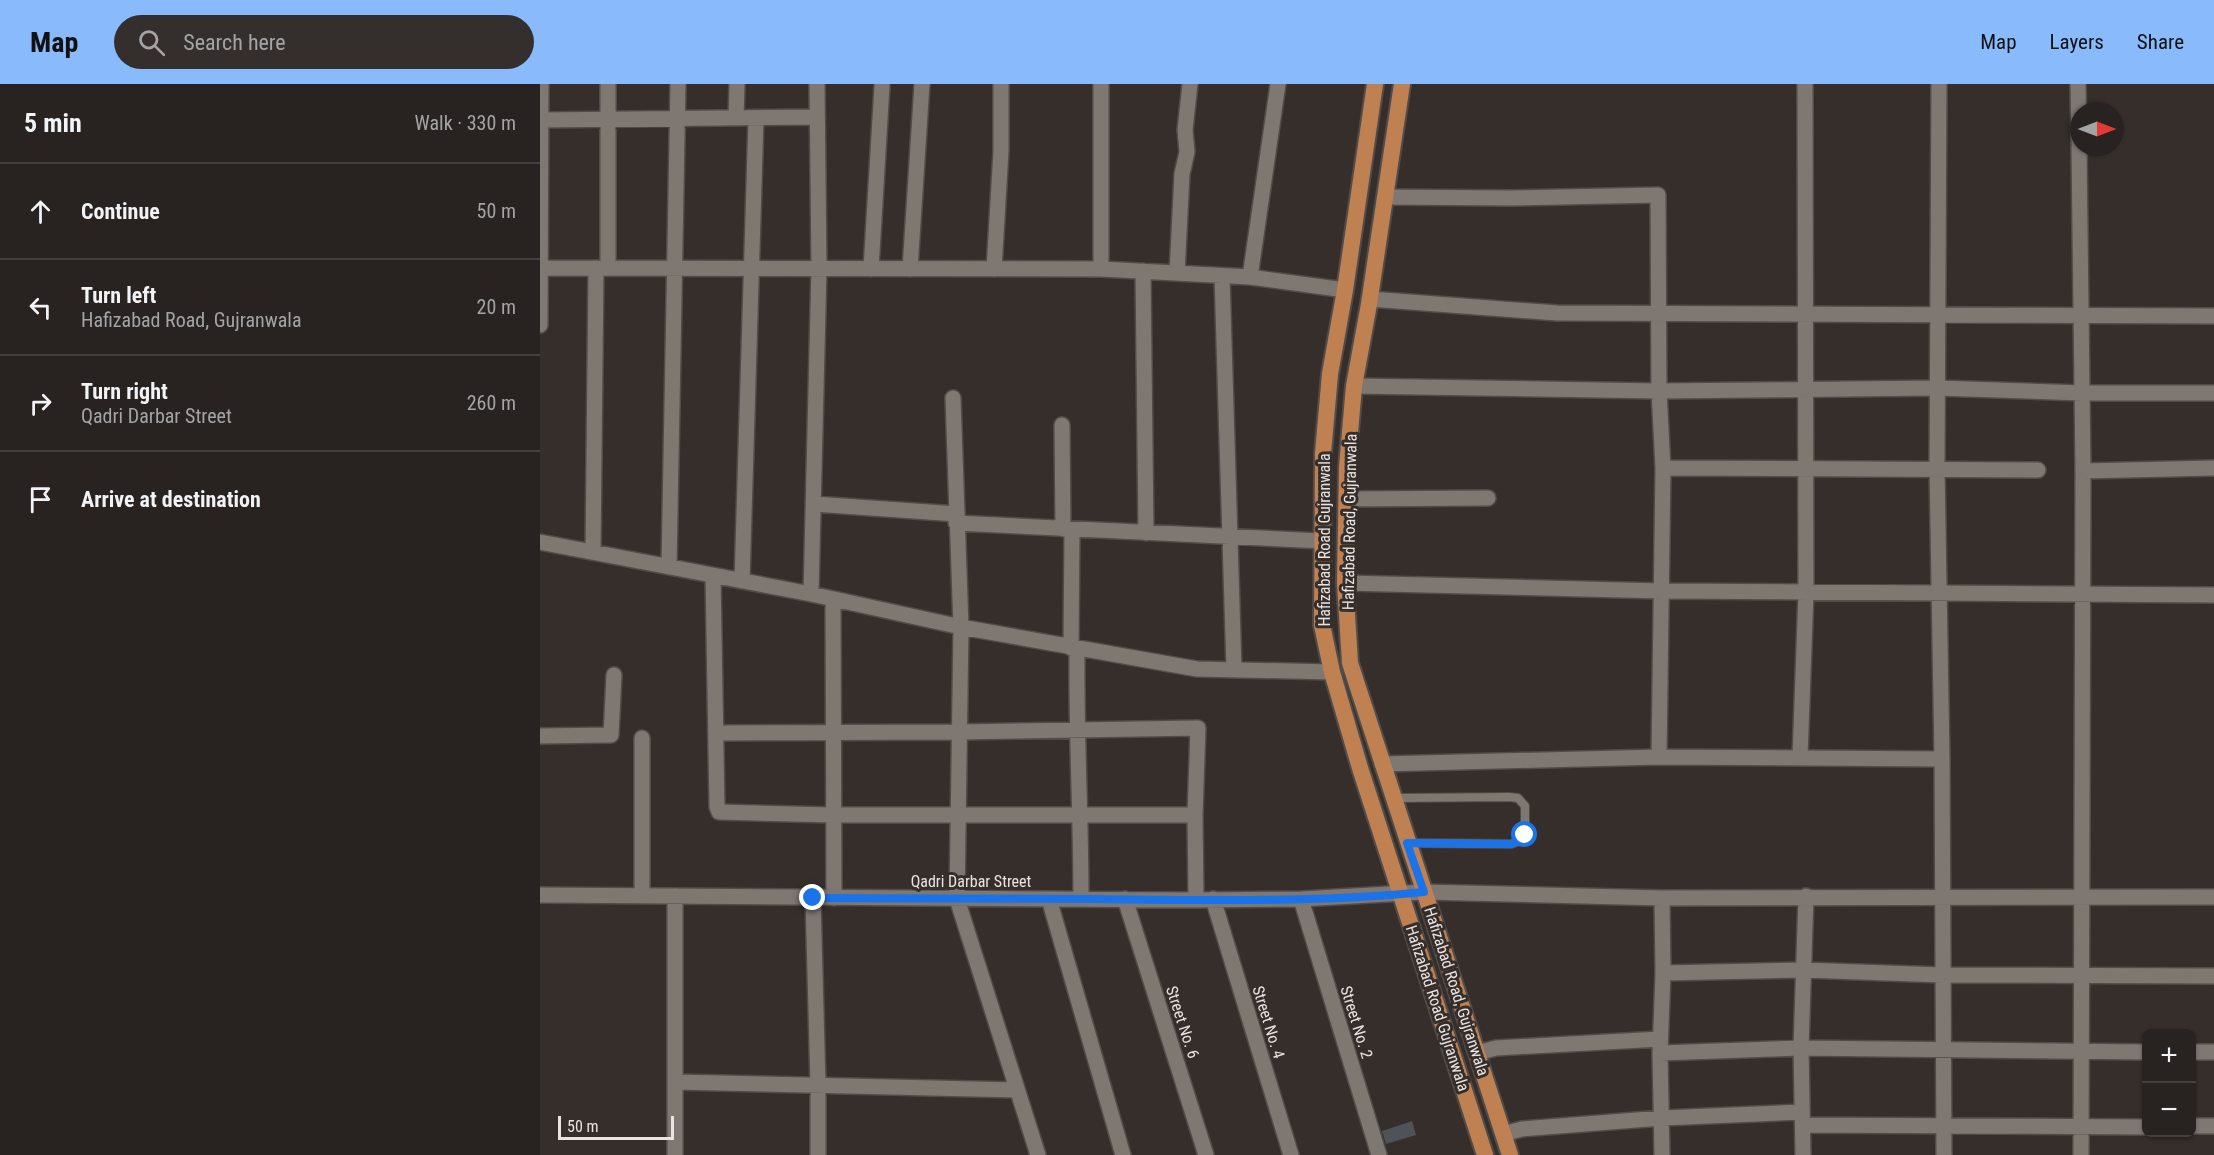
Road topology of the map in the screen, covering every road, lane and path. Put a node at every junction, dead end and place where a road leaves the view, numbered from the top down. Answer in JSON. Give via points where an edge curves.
{"nodes":[{"id":1,"x":541,"y":84,"type":"edge"},
{"id":2,"x":609,"y":84,"type":"edge"},
{"id":3,"x":678,"y":84,"type":"edge"},
{"id":4,"x":737,"y":84,"type":"edge"},
{"id":5,"x":817,"y":84,"type":"edge"},
{"id":6,"x":922,"y":84,"type":"edge"},
{"id":7,"x":1000,"y":84,"type":"edge"},
{"id":8,"x":1101,"y":84,"type":"edge"},
{"id":9,"x":1190,"y":84,"type":"edge"},
{"id":10,"x":1278,"y":84,"type":"edge"},
{"id":11,"x":1375,"y":84,"type":"edge"},
{"id":12,"x":1402,"y":84,"type":"edge"},
{"id":13,"x":1805,"y":84,"type":"edge"},
{"id":14,"x":1939,"y":84,"type":"edge"},
{"id":15,"x":2078,"y":84,"type":"edge"},
{"id":16,"x":882,"y":86,"type":"dead end"},
{"id":17,"x":2078,"y":102,"type":"edge"},
{"id":18,"x":817,"y":117,"type":"junction"},
{"id":19,"x":679,"y":118,"type":"junction"},
{"id":20,"x":736,"y":118,"type":"junction"},
{"id":21,"x":756,"y":118,"type":"junction"},
{"id":22,"x":608,"y":119,"type":"junction"},
{"id":23,"x":541,"y":120,"type":"edge"},
{"id":24,"x":2079,"y":156,"type":"edge"},
{"id":25,"x":1385,"y":197,"type":"junction"},
{"id":26,"x":541,"y":268,"type":"edge"},
{"id":27,"x":602,"y":268,"type":"junction"},
{"id":28,"x":675,"y":268,"type":"junction"},
{"id":29,"x":753,"y":268,"type":"junction"},
{"id":30,"x":819,"y":268,"type":"junction"},
{"id":31,"x":872,"y":269,"type":"junction"},
{"id":32,"x":910,"y":269,"type":"junction"},
{"id":33,"x":994,"y":269,"type":"junction"},
{"id":34,"x":1101,"y":269,"type":"junction"},
{"id":35,"x":1143,"y":271,"type":"junction"},
{"id":36,"x":1177,"y":273,"type":"junction"},
{"id":37,"x":1222,"y":276,"type":"junction"},
{"id":38,"x":1250,"y":277,"type":"junction"},
{"id":39,"x":1345,"y":290,"type":"junction"},
{"id":40,"x":1370,"y":299,"type":"junction"},
{"id":41,"x":1658,"y":313,"type":"junction"},
{"id":42,"x":1807,"y":313,"type":"junction"},
{"id":43,"x":1938,"y":315,"type":"junction"},
{"id":44,"x":2081,"y":315,"type":"junction"},
{"id":45,"x":2214,"y":316,"type":"edge"},
{"id":46,"x":540,"y":325,"type":"edge"},
{"id":47,"x":1354,"y":386,"type":"junction"},
{"id":48,"x":1806,"y":388,"type":"junction"},
{"id":49,"x":1938,"y":388,"type":"junction"},
{"id":50,"x":1659,"y":391,"type":"junction"},
{"id":51,"x":2082,"y":393,"type":"junction"},
{"id":52,"x":2214,"y":393,"type":"edge"},
{"id":53,"x":953,"y":398,"type":"dead end"},
{"id":54,"x":1062,"y":425,"type":"dead end"},
{"id":55,"x":1663,"y":468,"type":"junction"},
{"id":56,"x":1937,"y":468,"type":"junction"},
{"id":57,"x":2214,"y":468,"type":"edge"},
{"id":58,"x":1806,"y":470,"type":"junction"},
{"id":59,"x":2038,"y":470,"type":"dead end"},
{"id":60,"x":2083,"y":471,"type":"junction"},
{"id":61,"x":1488,"y":498,"type":"dead end"},
{"id":62,"x":1347,"y":499,"type":"junction"},
{"id":63,"x":814,"y":504,"type":"junction"},
{"id":64,"x":957,"y":519,"type":"junction"},
{"id":65,"x":1067,"y":529,"type":"junction"},
{"id":66,"x":1146,"y":533,"type":"junction"},
{"id":67,"x":1230,"y":536,"type":"junction"},
{"id":68,"x":1322,"y":541,"type":"junction"},
{"id":69,"x":540,"y":542,"type":"edge"},
{"id":70,"x":592,"y":552,"type":"junction"},
{"id":71,"x":669,"y":567,"type":"junction"},
{"id":72,"x":713,"y":576,"type":"junction"},
{"id":73,"x":742,"y":581,"type":"junction"},
{"id":74,"x":1345,"y":583,"type":"junction"},
{"id":75,"x":1662,"y":591,"type":"junction"},
{"id":76,"x":1806,"y":592,"type":"junction"},
{"id":77,"x":1940,"y":593,"type":"junction"},
{"id":78,"x":811,"y":594,"type":"junction"},
{"id":79,"x":2083,"y":594,"type":"junction"},
{"id":80,"x":2214,"y":595,"type":"edge"},
{"id":81,"x":833,"y":599,"type":"junction"},
{"id":82,"x":961,"y":627,"type":"junction"},
{"id":83,"x":1074,"y":649,"type":"junction"},
{"id":84,"x":1234,"y":670,"type":"junction"},
{"id":85,"x":1332,"y":672,"type":"junction"},
{"id":86,"x":614,"y":675,"type":"dead end"},
{"id":87,"x":1076,"y":730,"type":"junction"},
{"id":88,"x":832,"y":732,"type":"junction"},
{"id":89,"x":958,"y":732,"type":"junction"},
{"id":90,"x":716,"y":733,"type":"junction"},
{"id":91,"x":540,"y":736,"type":"edge"},
{"id":92,"x":642,"y":738,"type":"dead end"},
{"id":93,"x":1659,"y":758,"type":"junction"},
{"id":94,"x":1800,"y":758,"type":"junction"},
{"id":95,"x":1942,"y":759,"type":"junction"},
{"id":96,"x":1382,"y":764,"type":"junction"},
{"id":97,"x":1393,"y":798,"type":"junction"},
{"id":98,"x":833,"y":815,"type":"junction"},
{"id":99,"x":958,"y":815,"type":"junction"},
{"id":100,"x":1081,"y":815,"type":"junction"},
{"id":101,"x":1195,"y":815,"type":"junction"},
{"id":102,"x":1407,"y":843,"type":"junction"},
{"id":103,"x":1424,"y":892,"type":"junction"},
{"id":104,"x":1402,"y":894,"type":"junction"},
{"id":105,"x":540,"y":895,"type":"edge"},
{"id":106,"x":642,"y":895,"type":"junction"},
{"id":107,"x":675,"y":896,"type":"junction"},
{"id":108,"x":1806,"y":896,"type":"junction"},
{"id":109,"x":1942,"y":896,"type":"junction"},
{"id":110,"x":2081,"y":896,"type":"junction"},
{"id":111,"x":2214,"y":897,"type":"edge"},
{"id":112,"x":813,"y":898,"type":"junction"},
{"id":113,"x":834,"y":898,"type":"junction"},
{"id":114,"x":1662,"y":898,"type":"junction"},
{"id":115,"x":957,"y":899,"type":"junction"},
{"id":116,"x":1050,"y":899,"type":"junction"},
{"id":117,"x":1081,"y":899,"type":"junction"},
{"id":118,"x":1125,"y":899,"type":"junction"},
{"id":119,"x":1213,"y":899,"type":"junction"},
{"id":120,"x":1301,"y":899,"type":"junction"},
{"id":121,"x":1196,"y":900,"type":"junction"},
{"id":122,"x":1804,"y":970,"type":"junction"},
{"id":123,"x":1663,"y":973,"type":"junction"},
{"id":124,"x":2082,"y":974,"type":"junction"},
{"id":125,"x":1942,"y":975,"type":"junction"},
{"id":126,"x":2214,"y":976,"type":"edge"},
{"id":127,"x":1660,"y":1046,"type":"junction"},
{"id":128,"x":1801,"y":1048,"type":"junction"},
{"id":129,"x":1944,"y":1051,"type":"junction"},
{"id":130,"x":2081,"y":1052,"type":"junction"},
{"id":131,"x":2142,"y":1052,"type":"edge"},
{"id":132,"x":2196,"y":1052,"type":"edge"},
{"id":133,"x":2214,"y":1052,"type":"edge"},
{"id":134,"x":1477,"y":1053,"type":"junction"},
{"id":135,"x":675,"y":1082,"type":"junction"},
{"id":136,"x":818,"y":1085,"type":"junction"},
{"id":137,"x":1017,"y":1090,"type":"junction"},
{"id":138,"x":1662,"y":1118,"type":"junction"},
{"id":139,"x":1803,"y":1118,"type":"junction"},
{"id":140,"x":1944,"y":1125,"type":"junction"},
{"id":141,"x":2142,"y":1126,"type":"edge"},
{"id":142,"x":2196,"y":1126,"type":"edge"},
{"id":143,"x":2214,"y":1126,"type":"edge"},
{"id":144,"x":2082,"y":1127,"type":"junction"},
{"id":145,"x":1503,"y":1134,"type":"junction"},
{"id":146,"x":675,"y":1155,"type":"edge"},
{"id":147,"x":818,"y":1155,"type":"edge"},
{"id":148,"x":1038,"y":1155,"type":"edge"},
{"id":149,"x":1123,"y":1155,"type":"edge"},
{"id":150,"x":1206,"y":1155,"type":"edge"},
{"id":151,"x":1291,"y":1155,"type":"edge"},
{"id":152,"x":1379,"y":1155,"type":"edge"},
{"id":153,"x":1485,"y":1155,"type":"edge"},
{"id":154,"x":1510,"y":1155,"type":"edge"},
{"id":155,"x":1662,"y":1155,"type":"edge"},
{"id":156,"x":1803,"y":1155,"type":"edge"},
{"id":157,"x":1944,"y":1155,"type":"edge"},
{"id":158,"x":2082,"y":1155,"type":"edge"}],
"edges":[{"from":1,"to":23,"type":"street"},
{"from":2,"to":22,"type":"street"},
{"from":3,"to":19,"type":"street"},
{"from":4,"to":20,"type":"street"},
{"from":5,"to":18,"type":"street"},
{"from":6,"to":32,"type":"street"},
{"from":7,"to":33,"type":"street","via":[[1001,151]]},
{"from":8,"to":34,"type":"street"},
{"from":9,"to":36,"type":"street"},
{"from":10,"to":38,"type":"street"},
{"from":11,"to":39,"type":"main road","name":"Hafizabad Road Gujranwala"},
{"from":12,"to":25,"type":"main road","name":"Hafizabad Road, Gujranwala"},
{"from":13,"to":42,"type":"street"},
{"from":14,"to":43,"type":"street"},
{"from":15,"to":17,"type":"street"},
{"from":16,"to":31,"type":"street"},
{"from":18,"to":21,"type":"street"},
{"from":18,"to":30,"type":"street"},
{"from":19,"to":20,"type":"street"},
{"from":19,"to":22,"type":"street"},
{"from":19,"to":28,"type":"street"},
{"from":20,"to":21,"type":"street"},
{"from":21,"to":29,"type":"street"},
{"from":22,"to":23,"type":"street"},
{"from":22,"to":27,"type":"street"},
{"from":23,"to":26,"type":"street"},
{"from":24,"to":44,"type":"street"},
{"from":25,"to":40,"type":"main road","name":"Hafizabad Road, Gujranwala"},
{"from":25,"to":41,"type":"street","via":[[1658,195]]},
{"from":26,"to":27,"type":"street"},
{"from":26,"to":46,"type":"street"},
{"from":27,"to":28,"type":"street"},
{"from":27,"to":70,"type":"street"},
{"from":28,"to":29,"type":"street"},
{"from":28,"to":71,"type":"street"},
{"from":29,"to":30,"type":"street"},
{"from":29,"to":73,"type":"street"},
{"from":30,"to":31,"type":"street"},
{"from":30,"to":63,"type":"street"},
{"from":31,"to":32,"type":"street"},
{"from":32,"to":33,"type":"street"},
{"from":33,"to":34,"type":"street"},
{"from":34,"to":35,"type":"street"},
{"from":35,"to":36,"type":"street"},
{"from":35,"to":66,"type":"street"},
{"from":36,"to":37,"type":"street"},
{"from":37,"to":38,"type":"street"},
{"from":37,"to":67,"type":"street"},
{"from":38,"to":39,"type":"street"},
{"from":39,"to":68,"type":"main road","name":"Hafizabad Road Gujranwala","via":[[1330,374],[1323,453]]},
{"from":40,"to":41,"type":"street","via":[[1557,313]]},
{"from":40,"to":47,"type":"main road","name":"Hafizabad Road, Gujranwala"},
{"from":41,"to":42,"type":"street"},
{"from":41,"to":50,"type":"street"},
{"from":42,"to":43,"type":"street"},
{"from":42,"to":48,"type":"street"},
{"from":43,"to":44,"type":"street"},
{"from":43,"to":49,"type":"street"},
{"from":44,"to":45,"type":"street"},
{"from":44,"to":51,"type":"street"},
{"from":47,"to":50,"type":"street"},
{"from":47,"to":62,"type":"main road","name":"Hafizabad Road, Gujranwala"},
{"from":48,"to":49,"type":"street"},
{"from":48,"to":50,"type":"street"},
{"from":48,"to":58,"type":"street"},
{"from":49,"to":51,"type":"street"},
{"from":49,"to":56,"type":"street"},
{"from":50,"to":55,"type":"street"},
{"from":51,"to":52,"type":"street"},
{"from":51,"to":60,"type":"street"},
{"from":53,"to":64,"type":"street"},
{"from":54,"to":65,"type":"street"},
{"from":55,"to":58,"type":"street"},
{"from":55,"to":75,"type":"street"},
{"from":56,"to":58,"type":"street"},
{"from":56,"to":59,"type":"street"},
{"from":56,"to":77,"type":"street"},
{"from":57,"to":60,"type":"street"},
{"from":58,"to":76,"type":"street"},
{"from":60,"to":79,"type":"street"},
{"from":61,"to":62,"type":"street"},
{"from":62,"to":74,"type":"main road","name":"Hafizabad Road, Gujranwala"},
{"from":63,"to":64,"type":"street"},
{"from":63,"to":78,"type":"street"},
{"from":64,"to":65,"type":"street"},
{"from":64,"to":82,"type":"street"},
{"from":65,"to":66,"type":"street"},
{"from":65,"to":83,"type":"street"},
{"from":66,"to":67,"type":"street"},
{"from":67,"to":68,"type":"street"},
{"from":67,"to":84,"type":"street"},
{"from":68,"to":85,"type":"main road","name":"Hafizabad Road Gujranwala","via":[[1322,625]]},
{"from":69,"to":70,"type":"street"},
{"from":70,"to":71,"type":"street"},
{"from":71,"to":72,"type":"street"},
{"from":72,"to":73,"type":"street"},
{"from":72,"to":90,"type":"street"},
{"from":73,"to":78,"type":"street"},
{"from":74,"to":75,"type":"street"},
{"from":74,"to":96,"type":"main road","name":"Hafizabad Road, Gujranwala","via":[[1350,663]]},
{"from":75,"to":76,"type":"street"},
{"from":75,"to":93,"type":"street"},
{"from":76,"to":77,"type":"street"},
{"from":76,"to":94,"type":"street"},
{"from":77,"to":79,"type":"street"},
{"from":77,"to":95,"type":"street"},
{"from":78,"to":81,"type":"street"},
{"from":79,"to":80,"type":"street"},
{"from":79,"to":110,"type":"street"},
{"from":81,"to":82,"type":"street"},
{"from":81,"to":88,"type":"street"},
{"from":82,"to":83,"type":"street"},
{"from":82,"to":89,"type":"street"},
{"from":83,"to":84,"type":"street","via":[[1197,669]]},
{"from":83,"to":87,"type":"street"},
{"from":84,"to":85,"type":"street"},
{"from":85,"to":104,"type":"main road","name":"Hafizabad Road Gujranwala"},
{"from":86,"to":91,"type":"street","via":[[611,735]]},
{"from":87,"to":89,"type":"street"},
{"from":87,"to":100,"type":"street"},
{"from":87,"to":101,"type":"street","via":[[1198,728]]},
{"from":88,"to":89,"type":"street"},
{"from":88,"to":90,"type":"street"},
{"from":88,"to":98,"type":"street"},
{"from":89,"to":99,"type":"street"},
{"from":90,"to":98,"type":"street","via":[[719,812]]},
{"from":92,"to":106,"type":"street"},
{"from":93,"to":94,"type":"street"},
{"from":93,"to":96,"type":"street"},
{"from":94,"to":95,"type":"street"},
{"from":95,"to":109,"type":"street"},
{"from":96,"to":97,"type":"main road","name":"Hafizabad Road, Gujranwala"},
{"from":97,"to":102,"type":"main road","name":"Hafizabad Road, Gujranwala"},
{"from":97,"to":102,"type":"lane","via":[[1509,797],[1518,798],[1525,806],[1525,835],[1511,844]]},
{"from":98,"to":99,"type":"street"},
{"from":98,"to":113,"type":"street"},
{"from":99,"to":100,"type":"street"},
{"from":99,"to":115,"type":"street"},
{"from":100,"to":101,"type":"street"},
{"from":100,"to":117,"type":"street"},
{"from":101,"to":121,"type":"street"},
{"from":102,"to":103,"type":"main road","name":"Hafizabad Road, Gujranwala"},
{"from":103,"to":104,"type":"street","name":"Qadri Darbar Street"},
{"from":103,"to":114,"type":"street","name":"Qadri Darbar Street"},
{"from":103,"to":134,"type":"main road","name":"Hafizabad Road, Gujranwala"},
{"from":104,"to":120,"type":"street","name":"Qadri Darbar Street"},
{"from":104,"to":153,"type":"main road","name":"Hafizabad Road Gujranwala"},
{"from":105,"to":106,"type":"street","name":"Qadri Darbar Street"},
{"from":106,"to":107,"type":"street","name":"Qadri Darbar Street"},
{"from":107,"to":112,"type":"street","name":"Qadri Darbar Street"},
{"from":107,"to":135,"type":"street"},
{"from":108,"to":109,"type":"street","name":"Qadri Darbar Street"},
{"from":108,"to":114,"type":"street","name":"Qadri Darbar Street"},
{"from":108,"to":122,"type":"street"},
{"from":109,"to":110,"type":"street","name":"Qadri Darbar Street"},
{"from":109,"to":125,"type":"street"},
{"from":110,"to":111,"type":"street","name":"Qadri Darbar Street"},
{"from":110,"to":124,"type":"street"},
{"from":112,"to":113,"type":"street","name":"Qadri Darbar Street"},
{"from":112,"to":136,"type":"street"},
{"from":113,"to":115,"type":"street","name":"Qadri Darbar Street"},
{"from":114,"to":123,"type":"street"},
{"from":115,"to":116,"type":"street","name":"Qadri Darbar Street"},
{"from":115,"to":137,"type":"street"},
{"from":116,"to":117,"type":"street","name":"Qadri Darbar Street"},
{"from":116,"to":149,"type":"street"},
{"from":117,"to":118,"type":"street","name":"Qadri Darbar Street"},
{"from":118,"to":121,"type":"street","name":"Qadri Darbar Street"},
{"from":118,"to":150,"type":"street","name":"Street No. 6"},
{"from":119,"to":120,"type":"street","name":"Qadri Darbar Street"},
{"from":119,"to":121,"type":"street","name":"Qadri Darbar Street"},
{"from":119,"to":151,"type":"street","name":"Street No. 4"},
{"from":120,"to":152,"type":"street","name":"Street No. 2"},
{"from":122,"to":123,"type":"street"},
{"from":122,"to":125,"type":"street"},
{"from":122,"to":128,"type":"street"},
{"from":123,"to":127,"type":"street"},
{"from":124,"to":125,"type":"street"},
{"from":124,"to":126,"type":"street"},
{"from":124,"to":130,"type":"street"},
{"from":125,"to":129,"type":"street"},
{"from":127,"to":128,"type":"street"},
{"from":127,"to":134,"type":"street","via":[[1496,1048]]},
{"from":127,"to":138,"type":"street"},
{"from":128,"to":129,"type":"street"},
{"from":128,"to":139,"type":"street"},
{"from":129,"to":130,"type":"street"},
{"from":129,"to":140,"type":"street"},
{"from":130,"to":131,"type":"street"},
{"from":130,"to":144,"type":"street"},
{"from":132,"to":133,"type":"street"},
{"from":134,"to":145,"type":"main road","name":"Hafizabad Road, Gujranwala"},
{"from":135,"to":136,"type":"street"},
{"from":135,"to":146,"type":"street"},
{"from":136,"to":137,"type":"street"},
{"from":136,"to":147,"type":"street"},
{"from":137,"to":148,"type":"street"},
{"from":138,"to":139,"type":"street"},
{"from":138,"to":145,"type":"street","via":[[1522,1129]]},
{"from":138,"to":155,"type":"street"},
{"from":139,"to":140,"type":"street"},
{"from":139,"to":156,"type":"street"},
{"from":140,"to":144,"type":"street"},
{"from":140,"to":157,"type":"street"},
{"from":141,"to":144,"type":"street"},
{"from":142,"to":143,"type":"street"},
{"from":144,"to":158,"type":"street"},
{"from":145,"to":154,"type":"main road","name":"Hafizabad Road, Gujranwala"}]}
